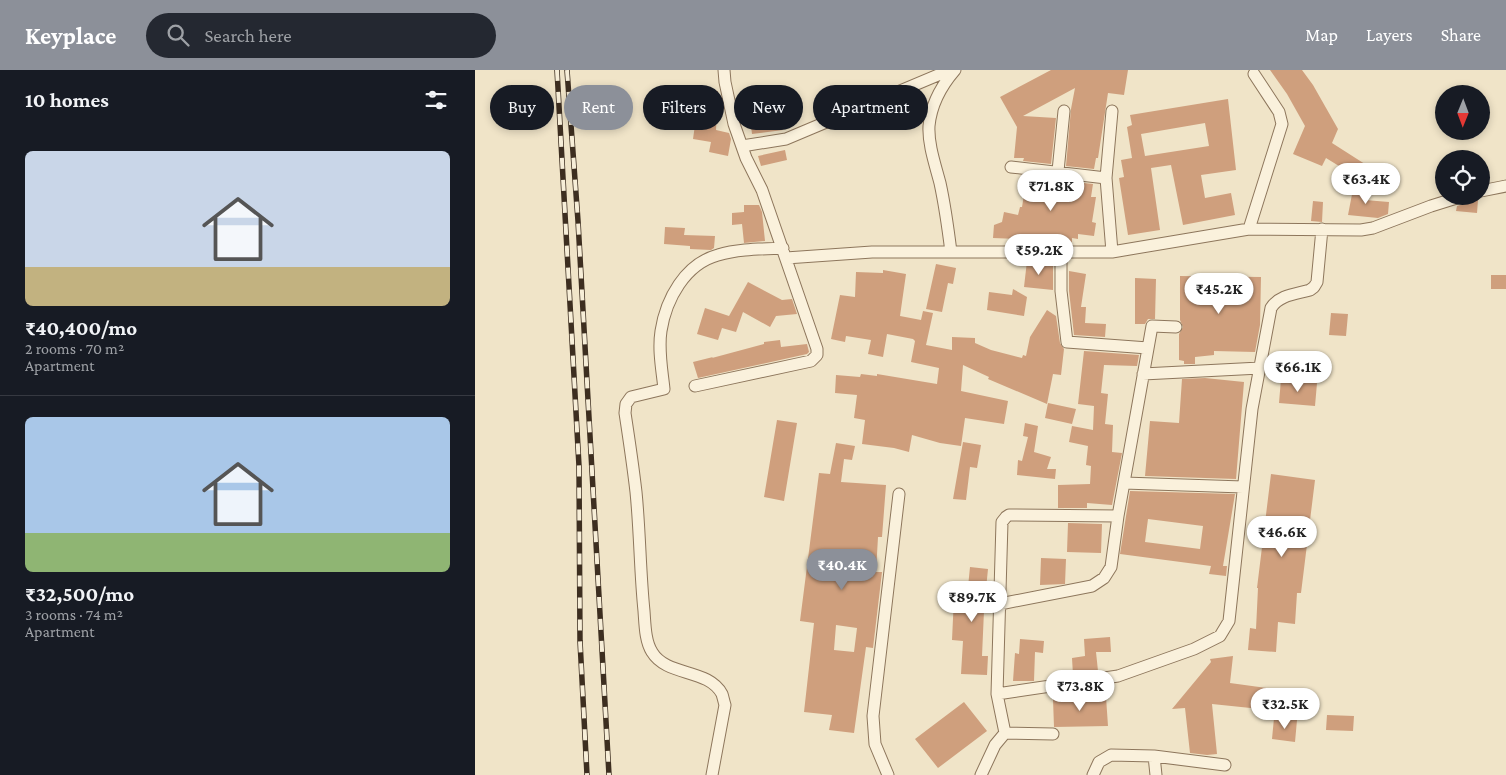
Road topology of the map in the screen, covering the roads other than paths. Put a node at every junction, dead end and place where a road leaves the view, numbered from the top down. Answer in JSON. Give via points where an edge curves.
{"nodes":[{"id":1,"x":724,"y":70,"type":"edge"},
{"id":2,"x":951,"y":70,"type":"edge"},
{"id":3,"x":955,"y":70,"type":"edge"},
{"id":4,"x":1254,"y":74,"type":"dead end"},
{"id":5,"x":1064,"y":111,"type":"dead end"},
{"id":6,"x":1112,"y":111,"type":"dead end"},
{"id":7,"x":742,"y":146,"type":"junction"},
{"id":8,"x":1011,"y":167,"type":"dead end"},
{"id":9,"x":1058,"y":171,"type":"junction"},
{"id":10,"x":1106,"y":178,"type":"junction"},
{"id":11,"x":1506,"y":186,"type":"edge"},
{"id":12,"x":1490,"y":189,"type":"edge"},
{"id":13,"x":1435,"y":205,"type":"edge"},
{"id":14,"x":1249,"y":229,"type":"junction"},
{"id":15,"x":1322,"y":229,"type":"junction"},
{"id":16,"x":951,"y":252,"type":"junction"},
{"id":17,"x":1061,"y":252,"type":"junction"},
{"id":18,"x":1112,"y":252,"type":"junction"},
{"id":19,"x":784,"y":253,"type":"junction"},
{"id":20,"x":1175,"y":327,"type":"dead end"},
{"id":21,"x":1148,"y":348,"type":"junction"},
{"id":22,"x":1260,"y":368,"type":"junction"},
{"id":23,"x":1143,"y":374,"type":"junction"},
{"id":24,"x":695,"y":386,"type":"dead end"},
{"id":25,"x":1124,"y":483,"type":"junction"},
{"id":26,"x":1243,"y":487,"type":"junction"},
{"id":27,"x":899,"y":494,"type":"dead end"},
{"id":28,"x":1118,"y":516,"type":"junction"},
{"id":29,"x":1000,"y":604,"type":"junction"},
{"id":30,"x":997,"y":694,"type":"junction"},
{"id":31,"x":1005,"y":734,"type":"junction"},
{"id":32,"x":1053,"y":734,"type":"dead end"},
{"id":33,"x":1154,"y":756,"type":"junction"},
{"id":34,"x":1225,"y":765,"type":"dead end"},
{"id":35,"x":712,"y":775,"type":"edge"},
{"id":36,"x":888,"y":775,"type":"edge"},
{"id":37,"x":981,"y":775,"type":"edge"},
{"id":38,"x":1093,"y":775,"type":"edge"},
{"id":39,"x":1156,"y":775,"type":"edge"}],
"edges":[{"from":1,"to":7,"type":"street","via":[[734,124]]},
{"from":2,"to":7,"type":"street","via":[[786,140]]},
{"from":3,"to":16,"type":"street","via":[[938,96],[929,123]]},
{"from":4,"to":14,"type":"street","via":[[1279,112],[1282,124]]},
{"from":5,"to":9,"type":"street"},
{"from":6,"to":10,"type":"street"},
{"from":7,"to":19,"type":"street","via":[[762,190]]},
{"from":8,"to":9,"type":"street"},
{"from":9,"to":10,"type":"street"},
{"from":10,"to":18,"type":"street"},
{"from":11,"to":12,"type":"street"},
{"from":13,"to":15,"type":"street","via":[[1373,228]]},
{"from":14,"to":15,"type":"street"},
{"from":14,"to":18,"type":"street"},
{"from":15,"to":22,"type":"street","via":[[1317,282],[1310,290],[1280,298],[1274,303]]},
{"from":16,"to":17,"type":"street"},
{"from":16,"to":19,"type":"street"},
{"from":17,"to":18,"type":"street"},
{"from":17,"to":21,"type":"street","via":[[1061,292],[1067,342]]},
{"from":19,"to":24,"type":"street","via":[[817,348],[815,359]]},
{"from":19,"to":35,"type":"street","via":[[732,251],[717,255],[689,272],[677,287],[665,312],[660,353],[663,389],[631,397],[625,413],[636,493],[646,634],[651,651],[659,662],[713,684],[722,694],[725,705]]},
{"from":20,"to":21,"type":"street","via":[[1152,326]]},
{"from":21,"to":23,"type":"street"},
{"from":22,"to":23,"type":"street"},
{"from":22,"to":26,"type":"street"},
{"from":23,"to":25,"type":"street"},
{"from":25,"to":26,"type":"street"},
{"from":25,"to":28,"type":"street"},
{"from":26,"to":30,"type":"street","via":[[1229,621],[1220,636],[1194,650],[1118,676]]},
{"from":27,"to":36,"type":"street","via":[[873,716],[875,744]]},
{"from":28,"to":29,"type":"street","via":[[1111,567],[1103,578],[1091,586]]},
{"from":28,"to":29,"type":"street","via":[[1006,517],[1002,522]]},
{"from":29,"to":30,"type":"street"},
{"from":30,"to":31,"type":"street"},
{"from":31,"to":32,"type":"street"},
{"from":31,"to":37,"type":"street","via":[[995,745]]},
{"from":33,"to":34,"type":"street"},
{"from":33,"to":38,"type":"street","via":[[1111,755],[1099,762]]},
{"from":33,"to":39,"type":"street"}]}
